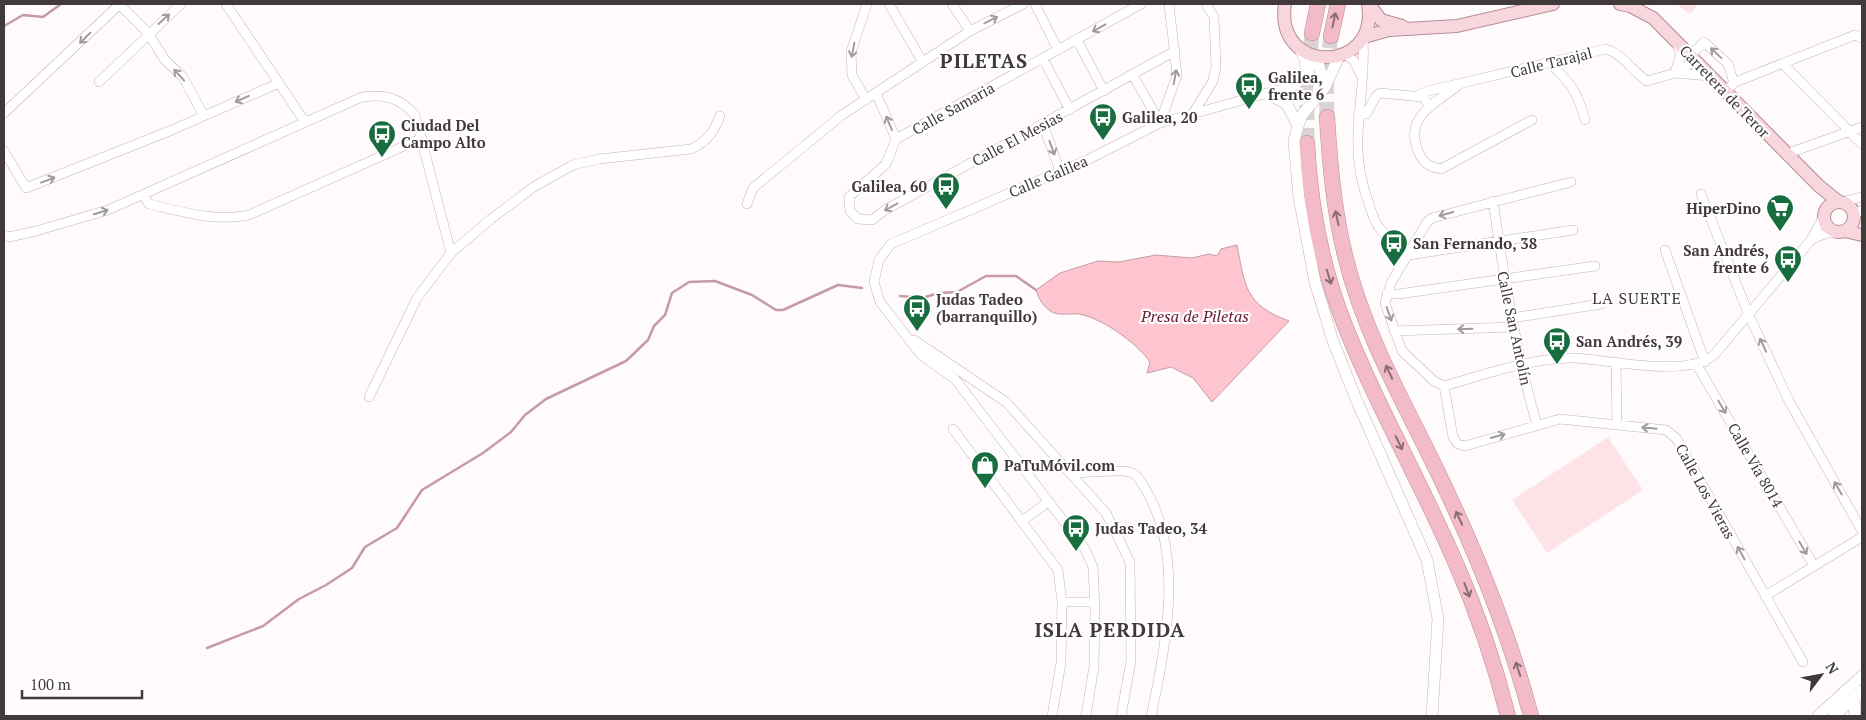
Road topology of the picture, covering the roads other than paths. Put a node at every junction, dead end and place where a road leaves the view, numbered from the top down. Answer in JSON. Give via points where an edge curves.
{"nodes":[{"id":1,"x":120,"y":4,"type":"edge"},
{"id":2,"x":181,"y":4,"type":"edge"},
{"id":3,"x":226,"y":4,"type":"edge"},
{"id":4,"x":867,"y":4,"type":"edge"},
{"id":5,"x":889,"y":4,"type":"edge"},
{"id":6,"x":952,"y":4,"type":"edge"},
{"id":7,"x":1023,"y":4,"type":"edge"},
{"id":8,"x":1035,"y":4,"type":"edge"},
{"id":9,"x":1141,"y":4,"type":"edge"},
{"id":10,"x":1169,"y":4,"type":"edge"},
{"id":11,"x":1206,"y":4,"type":"edge"},
{"id":12,"x":1318,"y":4,"type":"edge"},
{"id":13,"x":1338,"y":4,"type":"edge"},
{"id":14,"x":1368,"y":4,"type":"edge"},
{"id":15,"x":1553,"y":4,"type":"edge"},
{"id":16,"x":1620,"y":4,"type":"edge"},
{"id":17,"x":1282,"y":7,"type":"edge"},
{"id":18,"x":1412,"y":29,"type":"junction"},
{"id":19,"x":970,"y":31,"type":"junction"},
{"id":20,"x":148,"y":33,"type":"junction"},
{"id":21,"x":1312,"y":33,"type":"tunnel mouth"},
{"id":22,"x":1331,"y":36,"type":"tunnel mouth"},
{"id":23,"x":1363,"y":38,"type":"junction"},
{"id":24,"x":1862,"y":38,"type":"edge"},
{"id":25,"x":1077,"y":40,"type":"junction"},
{"id":26,"x":1674,"y":40,"type":"junction"},
{"id":27,"x":1298,"y":46,"type":"junction"},
{"id":28,"x":1058,"y":50,"type":"junction"},
{"id":29,"x":1175,"y":51,"type":"junction"},
{"id":30,"x":1342,"y":55,"type":"junction"},
{"id":31,"x":1315,"y":56,"type":"junction"},
{"id":32,"x":1043,"y":58,"type":"junction"},
{"id":33,"x":1692,"y":58,"type":"junction"},
{"id":34,"x":922,"y":61,"type":"junction"},
{"id":35,"x":1549,"y":62,"type":"junction"},
{"id":36,"x":1783,"y":64,"type":"junction"},
{"id":37,"x":1679,"y":73,"type":"junction"},
{"id":38,"x":1134,"y":75,"type":"junction"},
{"id":39,"x":1306,"y":75,"type":"junction"},
{"id":40,"x":1710,"y":76,"type":"junction"},
{"id":41,"x":100,"y":82,"type":"dead end"},
{"id":42,"x":279,"y":83,"type":"junction"},
{"id":43,"x":1461,"y":83,"type":"junction"},
{"id":44,"x":1362,"y":86,"type":"junction"},
{"id":45,"x":1729,"y":87,"type":"junction"},
{"id":46,"x":1104,"y":91,"type":"junction"},
{"id":47,"x":876,"y":93,"type":"junction"},
{"id":48,"x":1268,"y":94,"type":"junction"},
{"id":49,"x":1316,"y":96,"type":"junction"},
{"id":50,"x":1416,"y":96,"type":"junction"},
{"id":51,"x":866,"y":100,"type":"junction"},
{"id":52,"x":1430,"y":107,"type":"junction"},
{"id":53,"x":1070,"y":110,"type":"junction"},
{"id":54,"x":4,"y":113,"type":"edge"},
{"id":55,"x":1192,"y":115,"type":"junction"},
{"id":56,"x":1358,"y":115,"type":"junction"},
{"id":57,"x":204,"y":116,"type":"junction"},
{"id":58,"x":720,"y":116,"type":"dead end"},
{"id":59,"x":1327,"y":117,"type":"tunnel mouth"},
{"id":60,"x":1532,"y":120,"type":"dead end"},
{"id":61,"x":1585,"y":120,"type":"dead end"},
{"id":62,"x":305,"y":122,"type":"junction"},
{"id":63,"x":1160,"y":123,"type":"junction"},
{"id":64,"x":1043,"y":124,"type":"junction"},
{"id":65,"x":1298,"y":126,"type":"junction"},
{"id":66,"x":1862,"y":127,"type":"edge"},
{"id":67,"x":1849,"y":131,"type":"junction"},
{"id":68,"x":422,"y":138,"type":"junction"},
{"id":69,"x":896,"y":140,"type":"junction"},
{"id":70,"x":1307,"y":143,"type":"tunnel mouth"},
{"id":71,"x":1862,"y":144,"type":"edge"},
{"id":72,"x":4,"y":151,"type":"edge"},
{"id":73,"x":1786,"y":154,"type":"junction"},
{"id":74,"x":1060,"y":171,"type":"junction"},
{"id":75,"x":1571,"y":182,"type":"dead end"},
{"id":76,"x":1822,"y":190,"type":"junction"},
{"id":77,"x":1700,"y":194,"type":"dead end"},
{"id":78,"x":144,"y":196,"type":"junction"},
{"id":79,"x":1862,"y":197,"type":"edge"},
{"id":80,"x":1492,"y":200,"type":"junction"},
{"id":81,"x":1841,"y":202,"type":"junction"},
{"id":82,"x":747,"y":204,"type":"dead end"},
{"id":83,"x":1825,"y":213,"type":"junction"},
{"id":84,"x":1858,"y":218,"type":"edge"},
{"id":85,"x":1573,"y":230,"type":"dead end"},
{"id":86,"x":1841,"y":232,"type":"junction"},
{"id":87,"x":4,"y":235,"type":"edge"},
{"id":88,"x":1862,"y":235,"type":"edge"},
{"id":89,"x":1499,"y":240,"type":"junction"},
{"id":90,"x":1811,"y":240,"type":"junction"},
{"id":91,"x":1665,"y":250,"type":"dead end"},
{"id":92,"x":451,"y":253,"type":"junction"},
{"id":93,"x":1409,"y":255,"type":"junction"},
{"id":94,"x":1595,"y":266,"type":"dead end"},
{"id":95,"x":1504,"y":280,"type":"junction"},
{"id":96,"x":1386,"y":293,"type":"junction"},
{"id":97,"x":1601,"y":304,"type":"dead end"},
{"id":98,"x":1748,"y":313,"type":"junction"},
{"id":99,"x":1513,"y":322,"type":"junction"},
{"id":100,"x":1394,"y":331,"type":"junction"},
{"id":101,"x":910,"y":337,"type":"junction"},
{"id":102,"x":1616,"y":362,"type":"junction"},
{"id":103,"x":1701,"y":364,"type":"junction"},
{"id":104,"x":1521,"y":365,"type":"junction"},
{"id":105,"x":1444,"y":386,"type":"junction"},
{"id":106,"x":369,"y":397,"type":"dead end"},
{"id":107,"x":1537,"y":425,"type":"junction"},
{"id":108,"x":1617,"y":425,"type":"junction"},
{"id":109,"x":953,"y":429,"type":"dead end"},
{"id":110,"x":1072,"y":473,"type":"junction"},
{"id":111,"x":1048,"y":502,"type":"junction"},
{"id":112,"x":1022,"y":521,"type":"junction"},
{"id":113,"x":1862,"y":531,"type":"edge"},
{"id":114,"x":1862,"y":537,"type":"edge"},
{"id":115,"x":1814,"y":566,"type":"junction"},
{"id":116,"x":1764,"y":596,"type":"junction"},
{"id":117,"x":1062,"y":602,"type":"junction"},
{"id":118,"x":1094,"y":602,"type":"junction"},
{"id":119,"x":1803,"y":662,"type":"dead end"},
{"id":120,"x":1862,"y":676,"type":"edge"},
{"id":121,"x":1858,"y":695,"type":"edge"},
{"id":122,"x":1836,"y":714,"type":"edge"},
{"id":123,"x":1052,"y":716,"type":"edge"},
{"id":124,"x":1086,"y":716,"type":"edge"},
{"id":125,"x":1122,"y":716,"type":"edge"},
{"id":126,"x":1151,"y":716,"type":"edge"},
{"id":127,"x":1432,"y":716,"type":"edge"},
{"id":128,"x":1508,"y":716,"type":"edge"},
{"id":129,"x":1531,"y":716,"type":"edge"},
{"id":130,"x":1818,"y":716,"type":"edge"},
{"id":131,"x":1855,"y":716,"type":"edge"}],
"edges":[{"from":1,"to":20,"type":"street"},
{"from":1,"to":54,"type":"street","one_way":true},
{"from":20,"to":2,"type":"street","one_way":true},
{"from":3,"to":42,"type":"street"},
{"from":4,"to":51,"type":"street","one_way":true,"via":[[851,52],[852,75]]},
{"from":5,"to":34,"type":"street"},
{"from":6,"to":19,"type":"street"},
{"from":19,"to":7,"type":"street","one_way":true},
{"from":8,"to":28,"type":"street"},
{"from":9,"to":25,"type":"street","name":"Calle Samaria","one_way":true},
{"from":10,"to":29,"type":"street"},
{"from":11,"to":55,"type":"street","via":[[1214,17],[1216,67],[1212,81]]},
{"from":12,"to":21,"type":"highway"},
{"from":22,"to":13,"type":"highway","one_way":true},
{"from":14,"to":18,"type":"main road","via":[[1381,20]]},
{"from":14,"to":23,"type":"main road","via":[[1369,20]]},
{"from":15,"to":18,"type":"main road","via":[[1457,26]]},
{"from":16,"to":26,"type":"main road","name":"Carretera de Teror","via":[[1653,18]]},
{"from":17,"to":27,"type":"main road","via":[[1285,26]]},
{"from":18,"to":23,"type":"main road","via":[[1389,30]]},
{"from":19,"to":34,"type":"street"},
{"from":20,"to":41,"type":"street"},
{"from":57,"to":20,"type":"street","one_way":true,"via":[[183,77],[165,60]]},
{"from":23,"to":30,"type":"main road"},
{"from":23,"to":44,"type":"street"},
{"from":24,"to":36,"type":"street","via":[[1855,35]]},
{"from":25,"to":28,"type":"street","name":"Calle Samaria"},
{"from":25,"to":46,"type":"street"},
{"from":26,"to":33,"type":"main road","name":"Carretera de Teror"},
{"from":26,"to":37,"type":"street","via":[[1681,55]]},
{"from":27,"to":31,"type":"main road"},
{"from":27,"to":39,"type":"street"},
{"from":28,"to":32,"type":"street","name":"Calle Samaria"},
{"from":29,"to":38,"type":"street","name":"Calle El Mesias"},
{"from":63,"to":29,"type":"street","one_way":true,"via":[[1177,75]]},
{"from":30,"to":31,"type":"main road"},
{"from":30,"to":44,"type":"street","via":[[1358,66]]},
{"from":30,"to":49,"type":"street","via":[[1325,87]]},
{"from":31,"to":39,"type":"street"},
{"from":31,"to":49,"type":"street","via":[[1322,76]]},
{"from":32,"to":53,"type":"street"},
{"from":32,"to":69,"type":"street","name":"Calle Samaria"},
{"from":33,"to":37,"type":"street","name":"Calle Tarajal"},
{"from":33,"to":40,"type":"main road","name":"Carretera de Teror"},
{"from":45,"to":33,"type":"street","name":"Calle Tarajal","one_way":true,"via":[[1728,64],[1704,42]]},
{"from":34,"to":47,"type":"street"},
{"from":35,"to":37,"type":"street","name":"Calle Tarajal","via":[[1606,49],[1617,52],[1636,74],[1647,81]]},
{"from":35,"to":43,"type":"street","name":"Calle Tarajal"},
{"from":35,"to":61,"type":"street","via":[[1579,96]]},
{"from":36,"to":45,"type":"street"},
{"from":36,"to":67,"type":"street"},
{"from":37,"to":40,"type":"street","name":"Calle Tarajal"},
{"from":38,"to":46,"type":"street","name":"Calle El Mesias"},
{"from":38,"to":63,"type":"street"},
{"from":39,"to":48,"type":"street","name":"Calle Galilea","via":[[1296,85]]},
{"from":40,"to":45,"type":"main road","name":"Carretera de Teror"},
{"from":42,"to":57,"type":"street","one_way":true},
{"from":42,"to":62,"type":"street"},
{"from":43,"to":50,"type":"street","name":"Calle Tarajal"},
{"from":43,"to":52,"type":"street"},
{"from":44,"to":56,"type":"street"},
{"from":45,"to":73,"type":"main road","name":"Carretera de Teror"},
{"from":46,"to":53,"type":"street","name":"Calle El Mesias"},
{"from":47,"to":51,"type":"street"},
{"from":69,"to":47,"type":"street","one_way":true},
{"from":48,"to":55,"type":"street","name":"Calle Galilea"},
{"from":48,"to":65,"type":"street","via":[[1287,104]]},
{"from":49,"to":65,"type":"street","via":[[1302,114]]},
{"from":50,"to":52,"type":"street","via":[[1426,99]]},
{"from":50,"to":56,"type":"street","name":"Calle Tarajal","via":[[1380,93],[1366,114]]},
{"from":51,"to":82,"type":"street","via":[[822,130],[753,188]]},
{"from":52,"to":60,"type":"street","via":[[1417,119],[1413,130],[1424,163],[1431,168],[1441,169]]},
{"from":53,"to":64,"type":"street","name":"Calle El Mesias"},
{"from":55,"to":63,"type":"street","name":"Calle Galilea"},
{"from":56,"to":93,"type":"street","via":[[1356,144],[1377,225]]},
{"from":72,"to":57,"type":"street","one_way":true,"via":[[26,188]]},
{"from":58,"to":92,"type":"street","via":[[712,134],[691,149],[599,160],[573,165],[554,174],[491,219]]},
{"from":129,"to":59,"type":"highway","one_way":true,"via":[[1501,617],[1477,556],[1360,304],[1346,260],[1335,206]]},
{"from":62,"to":68,"type":"street","via":[[362,97],[379,95],[393,97],[406,104],[415,115]]},
{"from":62,"to":78,"type":"street"},
{"from":63,"to":74,"type":"street","name":"Calle Galilea"},
{"from":64,"to":69,"type":"street","name":"Calle El Mesias","one_way":true,"via":[[884,210],[872,220],[858,219],[850,210],[850,197],[886,164]]},
{"from":64,"to":74,"type":"street","one_way":true},
{"from":65,"to":127,"type":"street","via":[[1294,141],[1306,242],[1333,342],[1427,560],[1438,618]]},
{"from":66,"to":67,"type":"street"},
{"from":67,"to":71,"type":"street"},
{"from":67,"to":73,"type":"street"},
{"from":68,"to":78,"type":"street","via":[[248,215],[230,219],[211,218],[150,204]]},
{"from":68,"to":92,"type":"street"},
{"from":70,"to":128,"type":"highway","one_way":true,"via":[[1318,228],[1343,322],[1458,567]]},
{"from":73,"to":76,"type":"main road","name":"Carretera de Teror"},
{"from":74,"to":101,"type":"street","name":"Calle Galilea","via":[[891,244],[879,260],[874,282],[880,302]]},
{"from":75,"to":80,"type":"street"},
{"from":76,"to":81,"type":"main road","name":"Carretera de Teror"},
{"from":76,"to":83,"type":"main road"},
{"from":77,"to":98,"type":"street"},
{"from":87,"to":78,"type":"street","one_way":true,"via":[[9,237],[36,231]]},
{"from":79,"to":81,"type":"street"},
{"from":80,"to":89,"type":"street","name":"Calle San Antolín"},
{"from":80,"to":93,"type":"street","one_way":true,"via":[[1432,218]]},
{"from":81,"to":83,"type":"main road"},
{"from":81,"to":84,"type":"main road","via":[[1850,207]]},
{"from":83,"to":86,"type":"main road","via":[[1829,229]]},
{"from":83,"to":90,"type":"street"},
{"from":84,"to":86,"type":"main road"},
{"from":85,"to":89,"type":"street"},
{"from":86,"to":88,"type":"main road"},
{"from":86,"to":90,"type":"street","via":[[1827,233]]},
{"from":89,"to":93,"type":"street"},
{"from":89,"to":95,"type":"street","name":"Calle San Antolín"},
{"from":90,"to":98,"type":"street"},
{"from":91,"to":103,"type":"street","name":"Calle Vía 8014"},
{"from":92,"to":106,"type":"street","via":[[417,298]]},
{"from":93,"to":96,"type":"street"},
{"from":94,"to":95,"type":"street"},
{"from":95,"to":96,"type":"street"},
{"from":95,"to":99,"type":"street","name":"Calle San Antolín"},
{"from":96,"to":100,"type":"street","one_way":true,"via":[[1385,303]]},
{"from":97,"to":99,"type":"street"},
{"from":98,"to":103,"type":"street"},
{"from":113,"to":98,"type":"street","one_way":true,"via":[[1788,400]]},
{"from":99,"to":100,"type":"street","one_way":true},
{"from":99,"to":104,"type":"street","name":"Calle San Antolín"},
{"from":100,"to":105,"type":"street","via":[[1402,351],[1434,381]]},
{"from":101,"to":110,"type":"street","via":[[1006,402]]},
{"from":101,"to":111,"type":"street","via":[[921,354],[955,379]]},
{"from":102,"to":103,"type":"street","via":[[1673,367]]},
{"from":102,"to":104,"type":"street","via":[[1574,358]]},
{"from":102,"to":108,"type":"street"},
{"from":103,"to":115,"type":"street","name":"Calle Vía 8014","one_way":true},
{"from":104,"to":105,"type":"street"},
{"from":104,"to":107,"type":"street","name":"Calle San Antolín"},
{"from":105,"to":107,"type":"street","name":"Calle Los Vieras","one_way":true,"via":[[1453,437],[1458,444],[1465,446]]},
{"from":107,"to":108,"type":"street","name":"Calle Los Vieras","via":[[1560,419]]},
{"from":116,"to":108,"type":"street","name":"Calle Los Vieras","one_way":true,"via":[[1676,438],[1666,430]]},
{"from":109,"to":112,"type":"street"},
{"from":110,"to":125,"type":"street","via":[[1106,513],[1130,562],[1131,661]]},
{"from":110,"to":126,"type":"street","via":[[1130,472],[1140,480],[1153,503],[1165,542],[1169,599],[1165,655]]},
{"from":111,"to":112,"type":"street"},
{"from":111,"to":118,"type":"street","via":[[1085,549],[1093,566]]},
{"from":112,"to":117,"type":"street","via":[[1058,570]]},
{"from":114,"to":115,"type":"street"},
{"from":115,"to":116,"type":"street"},
{"from":116,"to":119,"type":"street","name":"Calle Los Vieras"},
{"from":117,"to":118,"type":"street"},
{"from":117,"to":123,"type":"street","via":[[1062,663]]},
{"from":118,"to":124,"type":"street","via":[[1094,666]]},
{"from":120,"to":130,"type":"street"},
{"from":121,"to":122,"type":"street"},
{"from":121,"to":131,"type":"street"}]}
